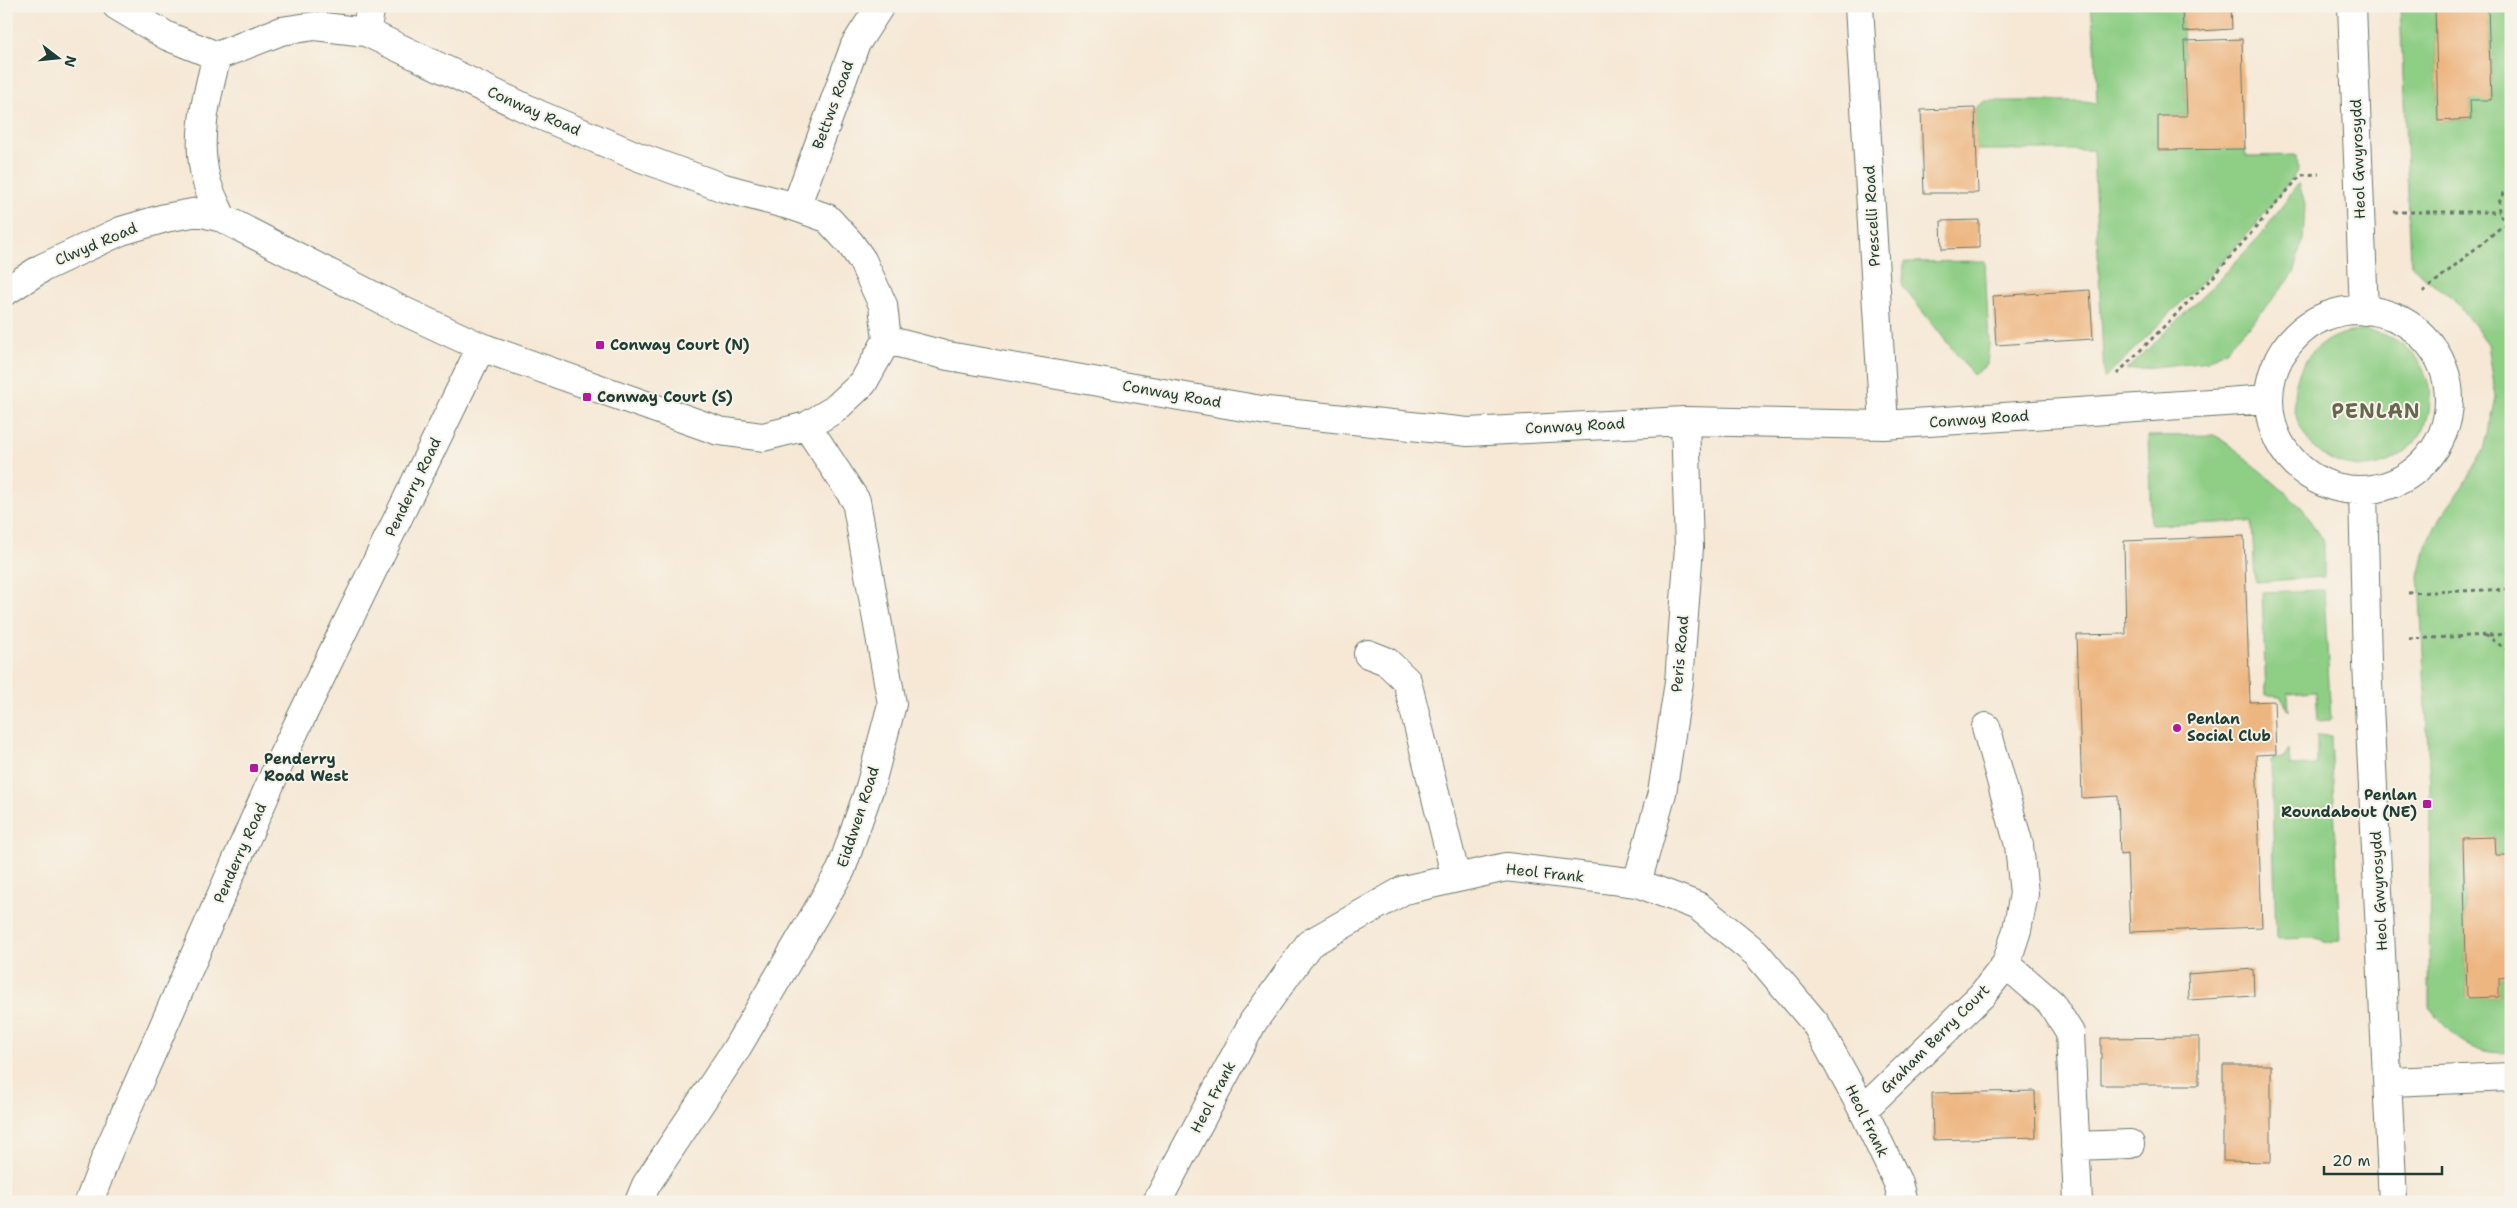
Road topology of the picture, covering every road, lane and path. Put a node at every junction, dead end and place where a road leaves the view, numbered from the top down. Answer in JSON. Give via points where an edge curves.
{"nodes":[{"id":1,"x":117,"y":6,"type":"edge"},
{"id":2,"x":880,"y":6,"type":"edge"},
{"id":3,"x":1859,"y":6,"type":"edge"},
{"id":4,"x":2352,"y":6,"type":"edge"},
{"id":5,"x":369,"y":19,"type":"edge"},
{"id":6,"x":217,"y":56,"type":"junction"},
{"id":7,"x":2319,"y":174,"type":"dead end"},
{"id":8,"x":2511,"y":188,"type":"edge"},
{"id":9,"x":796,"y":207,"type":"junction"},
{"id":10,"x":2394,"y":212,"type":"dead end"},
{"id":11,"x":2499,"y":212,"type":"junction"},
{"id":12,"x":222,"y":218,"type":"junction"},
{"id":13,"x":2506,"y":223,"type":"junction"},
{"id":14,"x":2511,"y":225,"type":"edge"},
{"id":15,"x":6,"y":291,"type":"edge"},
{"id":16,"x":2423,"y":292,"type":"dead end"},
{"id":17,"x":2364,"y":311,"type":"junction"},
{"id":18,"x":887,"y":340,"type":"junction"},
{"id":19,"x":481,"y":347,"type":"junction"},
{"id":20,"x":2112,"y":379,"type":"dead end"},
{"id":21,"x":2269,"y":399,"type":"junction"},
{"id":22,"x":1685,"y":421,"type":"junction"},
{"id":23,"x":806,"y":426,"type":"junction"},
{"id":24,"x":1884,"y":426,"type":"junction"},
{"id":25,"x":2363,"y":491,"type":"junction"},
{"id":26,"x":2511,"y":589,"type":"edge"},
{"id":27,"x":2408,"y":593,"type":"dead end"},
{"id":28,"x":2484,"y":634,"type":"junction"},
{"id":29,"x":2511,"y":634,"type":"edge"},
{"id":30,"x":2409,"y":638,"type":"dead end"},
{"id":31,"x":2511,"y":652,"type":"edge"},
{"id":32,"x":1368,"y":654,"type":"dead end"},
{"id":33,"x":1986,"y":727,"type":"dead end"},
{"id":34,"x":1456,"y":878,"type":"junction"},
{"id":35,"x":1637,"y":883,"type":"junction"},
{"id":36,"x":2006,"y":964,"type":"junction"},
{"id":37,"x":2511,"y":1077,"type":"edge"},
{"id":38,"x":2389,"y":1082,"type":"junction"},
{"id":39,"x":1863,"y":1110,"type":"junction"},
{"id":40,"x":2130,"y":1144,"type":"dead end"},
{"id":41,"x":2075,"y":1146,"type":"junction"},
{"id":42,"x":89,"y":1202,"type":"edge"},
{"id":43,"x":639,"y":1202,"type":"edge"},
{"id":44,"x":1157,"y":1202,"type":"edge"},
{"id":45,"x":1902,"y":1202,"type":"edge"},
{"id":46,"x":2078,"y":1202,"type":"edge"},
{"id":47,"x":2393,"y":1202,"type":"edge"}],
"edges":[{"from":1,"to":6,"type":"street","via":[[167,36]]},
{"from":2,"to":9,"type":"street","name":"Bettws Road","via":[[855,45]]},
{"from":3,"to":24,"type":"street","name":"Prescelli Road"},
{"from":4,"to":17,"type":"street","name":"Heol Gwyrosydd"},
{"from":5,"to":6,"type":"street","name":"Conway Road","via":[[346,28],[307,27],[281,31]]},
{"from":5,"to":9,"type":"street","name":"Conway Road","via":[[540,115],[639,157],[724,188]]},
{"from":6,"to":12,"type":"street","via":[[203,118],[202,156],[206,180]]},
{"from":7,"to":20,"type":"path","via":[[2301,175],[2214,276]]},
{"from":8,"to":11,"type":"path","via":[[2500,199]]},
{"from":9,"to":18,"type":"street","name":"Conway Road","via":[[827,218],[862,260],[883,305]]},
{"from":10,"to":11,"type":"path"},
{"from":11,"to":13,"type":"path"},
{"from":12,"to":15,"type":"street","name":"Clwyd Road","via":[[198,212],[121,231],[42,268]]},
{"from":12,"to":19,"type":"street","via":[[397,308]]},
{"from":13,"to":14,"type":"path"},
{"from":13,"to":16,"type":"path"},
{"from":17,"to":21,"type":"street","via":[[2352,310],[2326,316],[2303,330],[2285,349],[2274,373]]},
{"from":17,"to":25,"type":"street","via":[[2378,312],[2403,321],[2424,337],[2440,359],[2449,388],[2448,418],[2438,446],[2418,469],[2392,485]]},
{"from":18,"to":22,"type":"street","name":"Conway Road","via":[[948,356],[1267,411],[1468,432]]},
{"from":18,"to":23,"type":"street","via":[[863,383],[835,409]]},
{"from":19,"to":23,"type":"street","via":[[719,431],[762,437]]},
{"from":19,"to":42,"type":"street","name":"Penderry Road","via":[[283,755]]},
{"from":21,"to":24,"type":"street","name":"Conway Road"},
{"from":21,"to":25,"type":"street","via":[[2272,425],[2286,453],[2307,474],[2334,487]]},
{"from":22,"to":24,"type":"street","name":"Conway Road"},
{"from":22,"to":35,"type":"street","name":"Peris Road","via":[[1689,547],[1679,682],[1662,793]]},
{"from":23,"to":43,"type":"street","name":"Eiddwen Road","via":[[856,501],[892,704],[870,787],[841,870],[734,1051],[646,1185]]},
{"from":25,"to":38,"type":"street","name":"Heol Gwyrosydd","via":[[2367,663]]},
{"from":26,"to":27,"type":"path"},
{"from":28,"to":29,"type":"path"},
{"from":28,"to":30,"type":"path"},
{"from":28,"to":31,"type":"path"},
{"from":32,"to":34,"type":"street","via":[[1386,661],[1407,681]]},
{"from":33,"to":36,"type":"street","name":"Graham Berry Court","via":[[2019,845],[2024,894]]},
{"from":34,"to":35,"type":"street","name":"Heol Frank","via":[[1506,867]]},
{"from":34,"to":44,"type":"street","name":"Heol Frank","via":[[1404,890],[1309,944],[1253,1022]]},
{"from":35,"to":39,"type":"street","name":"Heol Frank","via":[[1698,906],[1756,953],[1816,1024]]},
{"from":36,"to":39,"type":"street","name":"Graham Berry Court","via":[[1982,995]]},
{"from":36,"to":41,"type":"street","via":[[2051,1003],[2070,1033]]},
{"from":37,"to":38,"type":"street"},
{"from":38,"to":47,"type":"street","name":"Heol Gwyrosydd"},
{"from":39,"to":45,"type":"street","name":"Heol Frank","via":[[1898,1183]]},
{"from":40,"to":41,"type":"street"},
{"from":41,"to":46,"type":"street"}]}
